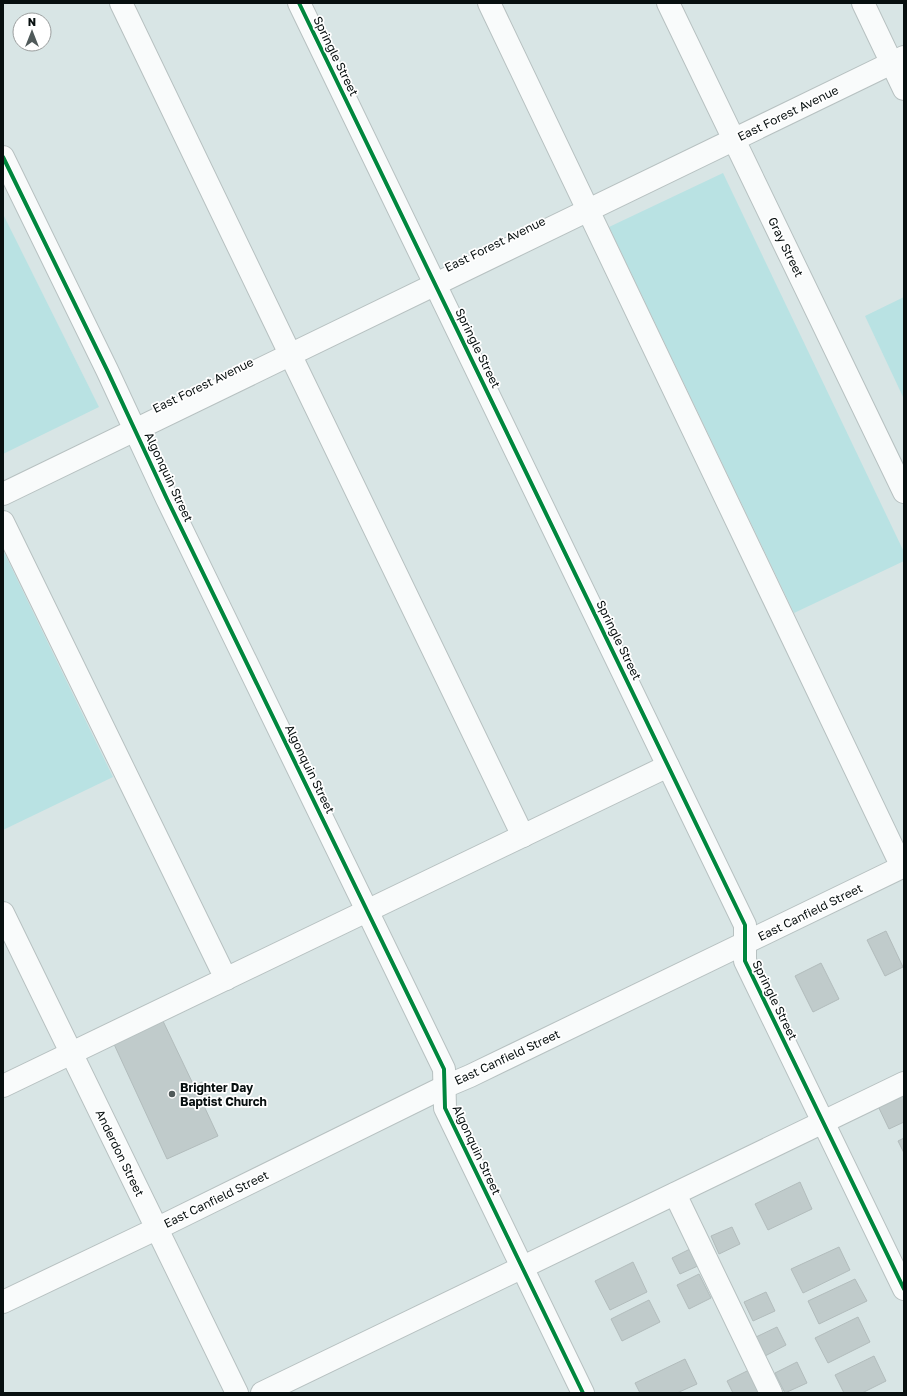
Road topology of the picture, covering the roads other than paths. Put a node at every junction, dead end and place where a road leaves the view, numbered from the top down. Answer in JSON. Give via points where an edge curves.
{"nodes":[{"id":1,"x":121,"y":3,"type":"edge"},
{"id":2,"x":299,"y":3,"type":"edge"},
{"id":3,"x":488,"y":3,"type":"edge"},
{"id":4,"x":668,"y":3,"type":"edge"},
{"id":5,"x":863,"y":3,"type":"edge"},
{"id":6,"x":898,"y":60,"type":"edge"},
{"id":7,"x":904,"y":89,"type":"edge"},
{"id":8,"x":734,"y":139,"type":"junction"},
{"id":9,"x":3,"y":156,"type":"edge"},
{"id":10,"x":588,"y":210,"type":"junction"},
{"id":11,"x":436,"y":284,"type":"junction"},
{"id":12,"x":290,"y":354,"type":"junction"},
{"id":13,"x":135,"y":430,"type":"junction"},
{"id":14,"x":904,"y":492,"type":"edge"},
{"id":15,"x":3,"y":494,"type":"edge"},
{"id":16,"x":3,"y":522,"type":"edge"},
{"id":17,"x":668,"y":766,"type":"junction"},
{"id":18,"x":523,"y":836,"type":"junction"},
{"id":19,"x":903,"y":867,"type":"edge"},
{"id":20,"x":367,"y":910,"type":"junction"},
{"id":21,"x":3,"y":913,"type":"edge"},
{"id":22,"x":745,"y":943,"type":"junction"},
{"id":23,"x":226,"y":979,"type":"junction"},
{"id":24,"x":71,"y":1053,"type":"junction"},
{"id":25,"x":904,"y":1083,"type":"edge"},
{"id":26,"x":3,"y":1086,"type":"edge"},
{"id":27,"x":444,"y":1087,"type":"junction"},
{"id":28,"x":823,"y":1122,"type":"junction"},
{"id":29,"x":675,"y":1194,"type":"junction"},
{"id":30,"x":156,"y":1229,"type":"junction"},
{"id":31,"x":522,"y":1267,"type":"junction"},
{"id":32,"x":904,"y":1289,"type":"edge"},
{"id":33,"x":3,"y":1302,"type":"edge"},
{"id":34,"x":237,"y":1393,"type":"edge"},
{"id":35,"x":262,"y":1393,"type":"edge"},
{"id":36,"x":583,"y":1393,"type":"edge"},
{"id":37,"x":770,"y":1393,"type":"edge"}],
"edges":[{"from":1,"to":12,"type":"street"},
{"from":2,"to":11,"type":"street","name":"Springle Street"},
{"from":3,"to":10,"type":"street"},
{"from":4,"to":8,"type":"street","name":"Gray Street"},
{"from":5,"to":6,"type":"street"},
{"from":6,"to":7,"type":"street"},
{"from":6,"to":8,"type":"street","name":"East Forest Avenue"},
{"from":8,"to":10,"type":"street","name":"East Forest Avenue"},
{"from":8,"to":14,"type":"street","name":"Gray Street"},
{"from":9,"to":13,"type":"street","name":"Algonquin Street"},
{"from":10,"to":11,"type":"street","name":"East Forest Avenue"},
{"from":10,"to":19,"type":"street"},
{"from":11,"to":12,"type":"street","name":"East Forest Avenue"},
{"from":11,"to":17,"type":"street","name":"Springle Street"},
{"from":12,"to":13,"type":"street","name":"East Forest Avenue"},
{"from":12,"to":18,"type":"street"},
{"from":13,"to":15,"type":"street","name":"East Forest Avenue"},
{"from":13,"to":20,"type":"street","name":"Algonquin Street"},
{"from":16,"to":23,"type":"street"},
{"from":17,"to":18,"type":"street"},
{"from":17,"to":22,"type":"street","name":"Springle Street","via":[[745,925]]},
{"from":18,"to":20,"type":"street"},
{"from":19,"to":22,"type":"street","name":"East Canfield Street"},
{"from":20,"to":23,"type":"street"},
{"from":20,"to":27,"type":"street","name":"Algonquin Street","via":[[444,1069]]},
{"from":21,"to":24,"type":"street","name":"Anderdon Street"},
{"from":22,"to":27,"type":"street","name":"East Canfield Street"},
{"from":22,"to":28,"type":"street","name":"Springle Street","via":[[745,960]]},
{"from":23,"to":24,"type":"street"},
{"from":24,"to":26,"type":"street"},
{"from":24,"to":30,"type":"street","name":"Anderdon Street"},
{"from":25,"to":28,"type":"street"},
{"from":27,"to":30,"type":"street","name":"East Canfield Street"},
{"from":27,"to":31,"type":"street","name":"Algonquin Street","via":[[445,1108]]},
{"from":28,"to":29,"type":"street"},
{"from":28,"to":32,"type":"street","name":"Springle Street"},
{"from":29,"to":31,"type":"street"},
{"from":29,"to":37,"type":"street"},
{"from":30,"to":33,"type":"street","name":"East Canfield Street"},
{"from":30,"to":34,"type":"street","name":"Anderdon Street"},
{"from":31,"to":35,"type":"street"},
{"from":31,"to":36,"type":"street","name":"Algonquin Street"}]}
